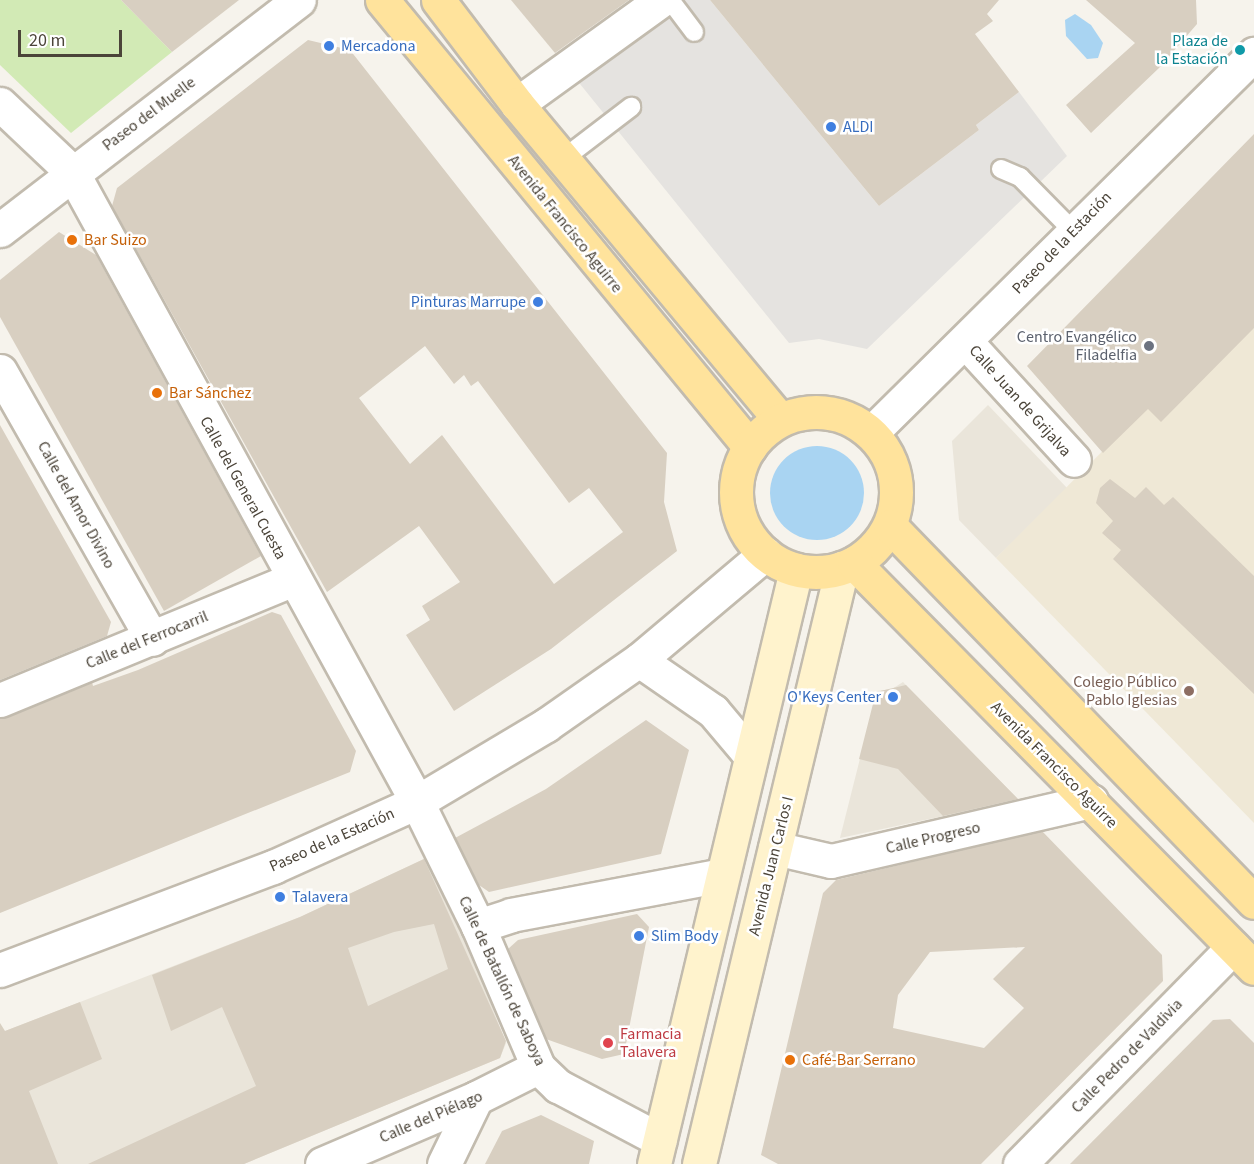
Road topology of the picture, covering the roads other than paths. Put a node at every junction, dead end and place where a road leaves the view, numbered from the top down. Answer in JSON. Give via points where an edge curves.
{"nodes":[{"id":1,"x":299,"y":0,"type":"edge"},
{"id":2,"x":382,"y":0,"type":"edge"},
{"id":3,"x":438,"y":0,"type":"edge"},
{"id":4,"x":661,"y":0,"type":"edge"},
{"id":5,"x":670,"y":0,"type":"edge"},
{"id":6,"x":694,"y":32,"type":"dead end"},
{"id":7,"x":1254,"y":54,"type":"edge"},
{"id":8,"x":0,"y":104,"type":"edge"},
{"id":9,"x":517,"y":104,"type":"junction"},
{"id":10,"x":631,"y":107,"type":"dead end"},
{"id":11,"x":563,"y":159,"type":"junction"},
{"id":12,"x":1001,"y":170,"type":"dead end"},
{"id":13,"x":72,"y":172,"type":"junction"},
{"id":14,"x":0,"y":230,"type":"edge"},
{"id":15,"x":1074,"y":232,"type":"junction"},
{"id":16,"x":965,"y":341,"type":"junction"},
{"id":17,"x":0,"y":371,"type":"edge"},
{"id":18,"x":780,"y":420,"type":"junction"},
{"id":19,"x":871,"y":433,"type":"junction"},
{"id":20,"x":750,"y":447,"type":"junction"},
{"id":21,"x":1074,"y":460,"type":"dead end"},
{"id":22,"x":890,"y":526,"type":"junction"},
{"id":23,"x":765,"y":554,"type":"junction"},
{"id":24,"x":848,"y":566,"type":"junction"},
{"id":25,"x":796,"y":570,"type":"junction"},
{"id":26,"x":293,"y":579,"type":"junction"},
{"id":27,"x":152,"y":639,"type":"junction"},
{"id":28,"x":639,"y":660,"type":"junction"},
{"id":29,"x":0,"y":700,"type":"edge"},
{"id":30,"x":750,"y":755,"type":"junction"},
{"id":31,"x":1091,"y":801,"type":"junction"},
{"id":32,"x":417,"y":802,"type":"junction"},
{"id":33,"x":775,"y":848,"type":"junction"},
{"id":34,"x":722,"y":875,"type":"junction"},
{"id":35,"x":1254,"y":902,"type":"edge"},
{"id":36,"x":478,"y":926,"type":"junction"},
{"id":37,"x":1244,"y":957,"type":"edge"},
{"id":38,"x":0,"y":970,"type":"edge"},
{"id":39,"x":538,"y":1067,"type":"junction"},
{"id":40,"x":476,"y":1098,"type":"junction"},
{"id":41,"x":657,"y":1152,"type":"edge"},
{"id":42,"x":707,"y":1161,"type":"edge"},
{"id":43,"x":322,"y":1164,"type":"edge"},
{"id":44,"x":444,"y":1164,"type":"edge"},
{"id":45,"x":1020,"y":1164,"type":"edge"}],
"edges":[{"from":1,"to":13,"type":"street","name":"Paseo del Muelle"},
{"from":2,"to":20,"type":"main road","name":"Avenida Francisco Aguirre"},
{"from":3,"to":9,"type":"main road"},
{"from":4,"to":9,"type":"street"},
{"from":5,"to":6,"type":"lane"},
{"from":7,"to":15,"type":"street","name":"Paseo de la Estación"},
{"from":8,"to":13,"type":"street","name":"Calle del General Cuesta"},
{"from":9,"to":11,"type":"main road"},
{"from":10,"to":11,"type":"lane"},
{"from":11,"to":18,"type":"main road"},
{"from":12,"to":15,"type":"lane","via":[[1020,177]]},
{"from":13,"to":14,"type":"street","name":"Paseo del Muelle"},
{"from":13,"to":26,"type":"street","name":"Calle del General Cuesta"},
{"from":15,"to":16,"type":"street","name":"Paseo de la Estación"},
{"from":16,"to":19,"type":"street","name":"Paseo de la Estación"},
{"from":16,"to":21,"type":"street","name":"Calle Juan de Grijalva"},
{"from":17,"to":27,"type":"street","name":"Calle del Amor Divino"},
{"from":18,"to":19,"type":"main road","via":[[807,412],[827,412],[854,421]]},
{"from":18,"to":20,"type":"main road"},
{"from":19,"to":22,"type":"main road","via":[[886,453],[895,476],[896,501]]},
{"from":20,"to":23,"type":"main road","via":[[739,470],[737,503],[745,528]]},
{"from":22,"to":24,"type":"main road","via":[[877,545]]},
{"from":22,"to":35,"type":"main road"},
{"from":23,"to":25,"type":"main road"},
{"from":23,"to":28,"type":"street","name":"Paseo de la Estación"},
{"from":24,"to":25,"type":"main road","via":[[819,572]]},
{"from":24,"to":31,"type":"main road","name":"Avenida Francisco Aguirre"},
{"from":24,"to":33,"type":"street","name":"Avenida Juan Carlos I"},
{"from":25,"to":30,"type":"street"},
{"from":26,"to":27,"type":"street","name":"Calle del Ferrocarril"},
{"from":26,"to":32,"type":"street","name":"Calle del General Cuesta"},
{"from":27,"to":29,"type":"street","name":"Calle del Ferrocarril"},
{"from":28,"to":30,"type":"street","via":[[713,711]]},
{"from":28,"to":32,"type":"street","name":"Paseo de la Estación","via":[[546,725]]},
{"from":30,"to":34,"type":"street"},
{"from":31,"to":33,"type":"street","name":"Calle Progreso","via":[[831,861]]},
{"from":31,"to":37,"type":"main road","name":"Avenida Francisco Aguirre"},
{"from":32,"to":36,"type":"street","name":"Calle de Batallón de Saboya"},
{"from":32,"to":38,"type":"street","name":"Paseo de la Estación","via":[[273,867]]},
{"from":33,"to":42,"type":"street","name":"Avenida Juan Carlos I"},
{"from":34,"to":36,"type":"street","via":[[511,915]]},
{"from":34,"to":41,"type":"street"},
{"from":36,"to":39,"type":"street","name":"Calle de Batallón de Saboya"},
{"from":37,"to":45,"type":"street","name":"Calle Pedro de Valdivia"},
{"from":39,"to":40,"type":"street","name":"Calle del Piélago"},
{"from":39,"to":41,"type":"street","name":"Calle de Batallón de Saboya","via":[[558,1086]]},
{"from":40,"to":43,"type":"street","name":"Calle del Piélago"},
{"from":40,"to":44,"type":"street"}]}
